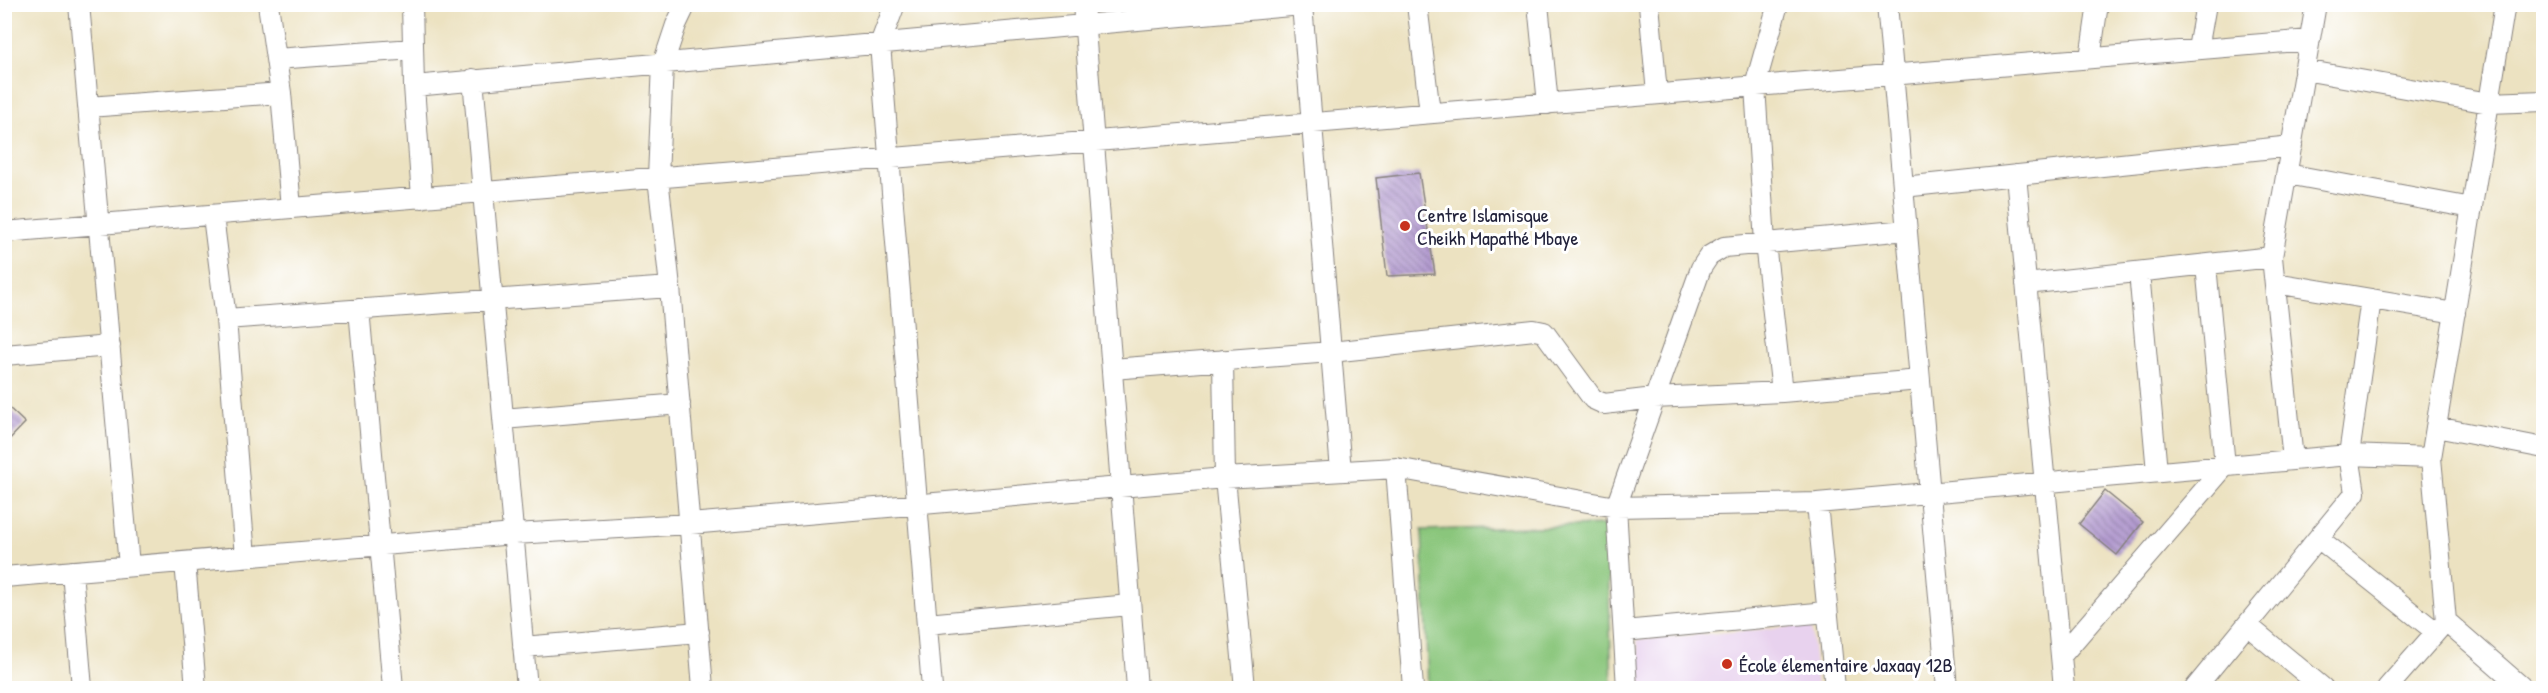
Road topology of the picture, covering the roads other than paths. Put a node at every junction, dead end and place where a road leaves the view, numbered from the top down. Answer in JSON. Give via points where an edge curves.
{"nodes":[{"id":1,"x":79,"y":4,"type":"edge"},
{"id":2,"x":268,"y":4,"type":"edge"},
{"id":3,"x":412,"y":4,"type":"edge"},
{"id":4,"x":686,"y":4,"type":"edge"},
{"id":5,"x":895,"y":4,"type":"edge"},
{"id":6,"x":1083,"y":4,"type":"edge"},
{"id":7,"x":1417,"y":4,"type":"edge"},
{"id":8,"x":1538,"y":4,"type":"edge"},
{"id":9,"x":1649,"y":4,"type":"edge"},
{"id":10,"x":1778,"y":4,"type":"edge"},
{"id":11,"x":1887,"y":4,"type":"edge"},
{"id":12,"x":2098,"y":4,"type":"edge"},
{"id":13,"x":2206,"y":4,"type":"edge"},
{"id":14,"x":2316,"y":4,"type":"edge"},
{"id":15,"x":2505,"y":4,"type":"edge"},
{"id":16,"x":1180,"y":10,"type":"edge"},
{"id":17,"x":1085,"y":25,"type":"junction"},
{"id":18,"x":2310,"y":40,"type":"junction"},
{"id":19,"x":880,"y":44,"type":"junction"},
{"id":20,"x":413,"y":49,"type":"junction"},
{"id":21,"x":2198,"y":49,"type":"junction"},
{"id":22,"x":2090,"y":58,"type":"junction"},
{"id":23,"x":276,"y":59,"type":"junction"},
{"id":24,"x":663,"y":64,"type":"junction"},
{"id":25,"x":2304,"y":70,"type":"junction"},
{"id":26,"x":1893,"y":74,"type":"junction"},
{"id":27,"x":473,"y":79,"type":"junction"},
{"id":28,"x":414,"y":86,"type":"junction"},
{"id":29,"x":1755,"y":86,"type":"junction"},
{"id":30,"x":281,"y":93,"type":"junction"},
{"id":31,"x":1657,"y":94,"type":"junction"},
{"id":32,"x":2544,"y":101,"type":"edge"},
{"id":33,"x":2489,"y":103,"type":"junction"},
{"id":34,"x":1548,"y":104,"type":"junction"},
{"id":35,"x":88,"y":107,"type":"junction"},
{"id":36,"x":1430,"y":113,"type":"junction"},
{"id":37,"x":1314,"y":123,"type":"junction"},
{"id":38,"x":1094,"y":141,"type":"junction"},
{"id":39,"x":2292,"y":146,"type":"junction"},
{"id":40,"x":889,"y":158,"type":"junction"},
{"id":41,"x":2287,"y":174,"type":"junction"},
{"id":42,"x":2016,"y":175,"type":"junction"},
{"id":43,"x":658,"y":177,"type":"junction"},
{"id":44,"x":1903,"y":187,"type":"junction"},
{"id":45,"x":483,"y":192,"type":"junction"},
{"id":46,"x":422,"y":198,"type":"junction"},
{"id":47,"x":291,"y":208,"type":"junction"},
{"id":48,"x":2472,"y":208,"type":"junction"},
{"id":49,"x":213,"y":216,"type":"junction"},
{"id":50,"x":99,"y":224,"type":"junction"},
{"id":51,"x":1907,"y":230,"type":"junction"},
{"id":52,"x":4,"y":232,"type":"edge"},
{"id":53,"x":1765,"y":243,"type":"junction"},
{"id":54,"x":2272,"y":258,"type":"junction"},
{"id":55,"x":2206,"y":265,"type":"junction"},
{"id":56,"x":2139,"y":272,"type":"junction"},
{"id":57,"x":2275,"y":283,"type":"junction"},
{"id":58,"x":2026,"y":284,"type":"junction"},
{"id":59,"x":670,"y":287,"type":"junction"},
{"id":60,"x":2371,"y":299,"type":"junction"},
{"id":61,"x":493,"y":300,"type":"junction"},
{"id":62,"x":359,"y":309,"type":"junction"},
{"id":63,"x":2455,"y":314,"type":"junction"},
{"id":64,"x":226,"y":319,"type":"junction"},
{"id":65,"x":110,"y":346,"type":"junction"},
{"id":66,"x":1331,"y":352,"type":"junction"},
{"id":67,"x":4,"y":355,"type":"edge"},
{"id":68,"x":1223,"y":360,"type":"junction"},
{"id":69,"x":1112,"y":369,"type":"junction"},
{"id":70,"x":1920,"y":380,"type":"junction"},
{"id":71,"x":1782,"y":392,"type":"junction"},
{"id":72,"x":1654,"y":398,"type":"junction"},
{"id":73,"x":680,"y":404,"type":"junction"},
{"id":74,"x":503,"y":419,"type":"junction"},
{"id":75,"x":2436,"y":427,"type":"junction"},
{"id":76,"x":2544,"y":448,"type":"edge"},
{"id":77,"x":2349,"y":455,"type":"junction"},
{"id":78,"x":2431,"y":458,"type":"junction"},
{"id":79,"x":2293,"y":460,"type":"junction"},
{"id":80,"x":2224,"y":466,"type":"junction"},
{"id":81,"x":1396,"y":468,"type":"junction"},
{"id":82,"x":1341,"y":471,"type":"junction"},
{"id":83,"x":2157,"y":472,"type":"junction"},
{"id":84,"x":1225,"y":478,"type":"junction"},
{"id":85,"x":2045,"y":483,"type":"junction"},
{"id":86,"x":1121,"y":487,"type":"junction"},
{"id":87,"x":1930,"y":493,"type":"junction"},
{"id":88,"x":1816,"y":503,"type":"junction"},
{"id":89,"x":918,"y":504,"type":"junction"},
{"id":90,"x":1616,"y":507,"type":"junction"},
{"id":91,"x":690,"y":524,"type":"junction"},
{"id":92,"x":514,"y":534,"type":"junction"},
{"id":93,"x":2318,"y":538,"type":"junction"},
{"id":94,"x":380,"y":545,"type":"junction"},
{"id":95,"x":245,"y":556,"type":"junction"},
{"id":96,"x":185,"y":562,"type":"junction"},
{"id":97,"x":129,"y":566,"type":"junction"},
{"id":98,"x":72,"y":571,"type":"junction"},
{"id":99,"x":4,"y":577,"type":"edge"},
{"id":100,"x":1130,"y":605,"type":"junction"},
{"id":101,"x":1827,"y":612,"type":"junction"},
{"id":102,"x":927,"y":624,"type":"junction"},
{"id":103,"x":2247,"y":626,"type":"junction"},
{"id":104,"x":2441,"y":627,"type":"junction"},
{"id":105,"x":1624,"y":631,"type":"junction"},
{"id":106,"x":699,"y":632,"type":"junction"},
{"id":107,"x":524,"y":647,"type":"junction"},
{"id":108,"x":2061,"y":656,"type":"junction"},
{"id":109,"x":82,"y":688,"type":"edge"},
{"id":110,"x":196,"y":688,"type":"edge"},
{"id":111,"x":393,"y":688,"type":"edge"},
{"id":112,"x":527,"y":688,"type":"edge"},
{"id":113,"x":703,"y":688,"type":"edge"},
{"id":114,"x":932,"y":688,"type":"edge"},
{"id":115,"x":1137,"y":688,"type":"edge"},
{"id":116,"x":1245,"y":688,"type":"edge"},
{"id":117,"x":1413,"y":688,"type":"edge"},
{"id":118,"x":1628,"y":688,"type":"edge"},
{"id":119,"x":1835,"y":688,"type":"edge"},
{"id":120,"x":1947,"y":688,"type":"edge"},
{"id":121,"x":2064,"y":688,"type":"edge"},
{"id":122,"x":2195,"y":688,"type":"edge"},
{"id":123,"x":2323,"y":688,"type":"edge"},
{"id":124,"x":2387,"y":688,"type":"edge"},
{"id":125,"x":2523,"y":688,"type":"edge"}],
"edges":[{"from":1,"to":35,"type":"street"},
{"from":2,"to":23,"type":"street"},
{"from":3,"to":20,"type":"street"},
{"from":4,"to":24,"type":"street"},
{"from":5,"to":19,"type":"street"},
{"from":6,"to":17,"type":"street"},
{"from":7,"to":36,"type":"street"},
{"from":8,"to":34,"type":"street"},
{"from":9,"to":31,"type":"street"},
{"from":10,"to":29,"type":"street"},
{"from":11,"to":26,"type":"street"},
{"from":12,"to":22,"type":"street"},
{"from":13,"to":21,"type":"street"},
{"from":14,"to":18,"type":"street"},
{"from":15,"to":33,"type":"street"},
{"from":16,"to":17,"type":"street"},
{"from":16,"to":37,"type":"street","via":[[1302,4]]},
{"from":17,"to":19,"type":"street"},
{"from":17,"to":38,"type":"street"},
{"from":18,"to":21,"type":"street"},
{"from":18,"to":25,"type":"street"},
{"from":19,"to":24,"type":"street"},
{"from":19,"to":40,"type":"street"},
{"from":20,"to":23,"type":"street"},
{"from":20,"to":28,"type":"street"},
{"from":21,"to":22,"type":"street"},
{"from":22,"to":26,"type":"street"},
{"from":23,"to":30,"type":"street"},
{"from":24,"to":27,"type":"street"},
{"from":24,"to":43,"type":"street"},
{"from":25,"to":33,"type":"street"},
{"from":25,"to":39,"type":"street"},
{"from":26,"to":29,"type":"street"},
{"from":26,"to":44,"type":"street"},
{"from":27,"to":28,"type":"street"},
{"from":27,"to":45,"type":"street"},
{"from":28,"to":46,"type":"street"},
{"from":29,"to":31,"type":"street"},
{"from":29,"to":53,"type":"street"},
{"from":30,"to":35,"type":"street"},
{"from":30,"to":47,"type":"street"},
{"from":31,"to":34,"type":"street"},
{"from":32,"to":33,"type":"street"},
{"from":33,"to":48,"type":"street"},
{"from":34,"to":36,"type":"street"},
{"from":35,"to":50,"type":"street"},
{"from":36,"to":37,"type":"street"},
{"from":37,"to":38,"type":"street"},
{"from":37,"to":66,"type":"street"},
{"from":38,"to":40,"type":"street"},
{"from":38,"to":69,"type":"street"},
{"from":39,"to":41,"type":"street"},
{"from":39,"to":42,"type":"street"},
{"from":40,"to":43,"type":"street"},
{"from":40,"to":89,"type":"street"},
{"from":41,"to":48,"type":"street"},
{"from":41,"to":54,"type":"street"},
{"from":42,"to":44,"type":"street"},
{"from":42,"to":58,"type":"street"},
{"from":43,"to":45,"type":"street"},
{"from":43,"to":59,"type":"street"},
{"from":44,"to":51,"type":"street"},
{"from":45,"to":46,"type":"street"},
{"from":45,"to":61,"type":"street"},
{"from":46,"to":47,"type":"street"},
{"from":47,"to":49,"type":"street"},
{"from":48,"to":63,"type":"street"},
{"from":49,"to":50,"type":"street"},
{"from":49,"to":64,"type":"street"},
{"from":50,"to":52,"type":"street"},
{"from":50,"to":65,"type":"street"},
{"from":51,"to":53,"type":"street"},
{"from":51,"to":70,"type":"street"},
{"from":53,"to":71,"type":"street"},
{"from":53,"to":72,"type":"street","via":[[1724,247],[1709,256],[1701,268]]},
{"from":54,"to":55,"type":"street"},
{"from":54,"to":57,"type":"street"},
{"from":55,"to":56,"type":"street"},
{"from":55,"to":80,"type":"street"},
{"from":56,"to":58,"type":"street"},
{"from":56,"to":83,"type":"street"},
{"from":57,"to":60,"type":"street"},
{"from":57,"to":79,"type":"street"},
{"from":58,"to":85,"type":"street"},
{"from":59,"to":61,"type":"street"},
{"from":59,"to":73,"type":"street"},
{"from":60,"to":63,"type":"street"},
{"from":60,"to":77,"type":"street"},
{"from":61,"to":62,"type":"street"},
{"from":61,"to":74,"type":"street"},
{"from":62,"to":64,"type":"street"},
{"from":62,"to":94,"type":"street"},
{"from":63,"to":75,"type":"street"},
{"from":64,"to":95,"type":"street"},
{"from":65,"to":67,"type":"street"},
{"from":65,"to":97,"type":"street"},
{"from":66,"to":68,"type":"street"},
{"from":66,"to":72,"type":"street","via":[[1534,330],[1544,332],[1593,399],[1604,404]]},
{"from":66,"to":82,"type":"street"},
{"from":68,"to":69,"type":"street"},
{"from":68,"to":84,"type":"street"},
{"from":69,"to":86,"type":"street"},
{"from":70,"to":71,"type":"street"},
{"from":70,"to":87,"type":"street"},
{"from":71,"to":72,"type":"street"},
{"from":72,"to":90,"type":"street"},
{"from":73,"to":74,"type":"street"},
{"from":73,"to":91,"type":"street"},
{"from":74,"to":92,"type":"street"},
{"from":75,"to":76,"type":"street"},
{"from":75,"to":78,"type":"street"},
{"from":77,"to":78,"type":"street"},
{"from":77,"to":79,"type":"street"},
{"from":77,"to":93,"type":"street","via":[[2355,493]]},
{"from":78,"to":104,"type":"street"},
{"from":79,"to":80,"type":"street"},
{"from":80,"to":83,"type":"street"},
{"from":80,"to":108,"type":"street"},
{"from":81,"to":82,"type":"street"},
{"from":81,"to":90,"type":"street"},
{"from":81,"to":117,"type":"street"},
{"from":82,"to":84,"type":"street"},
{"from":83,"to":85,"type":"street"},
{"from":84,"to":86,"type":"street"},
{"from":84,"to":116,"type":"street"},
{"from":85,"to":87,"type":"street"},
{"from":85,"to":108,"type":"street"},
{"from":86,"to":89,"type":"street"},
{"from":86,"to":100,"type":"street"},
{"from":87,"to":88,"type":"street"},
{"from":87,"to":120,"type":"street"},
{"from":88,"to":90,"type":"street"},
{"from":88,"to":101,"type":"street"},
{"from":89,"to":91,"type":"street"},
{"from":89,"to":102,"type":"street"},
{"from":90,"to":105,"type":"street"},
{"from":91,"to":92,"type":"street"},
{"from":91,"to":106,"type":"street"},
{"from":92,"to":94,"type":"street"},
{"from":92,"to":107,"type":"street"},
{"from":93,"to":103,"type":"street"},
{"from":93,"to":104,"type":"street"},
{"from":94,"to":95,"type":"street"},
{"from":94,"to":111,"type":"street"},
{"from":95,"to":96,"type":"street"},
{"from":96,"to":97,"type":"street"},
{"from":96,"to":110,"type":"street"},
{"from":97,"to":98,"type":"street"},
{"from":98,"to":99,"type":"street"},
{"from":98,"to":109,"type":"street"},
{"from":100,"to":102,"type":"street"},
{"from":100,"to":115,"type":"street"},
{"from":101,"to":105,"type":"street"},
{"from":101,"to":119,"type":"street"},
{"from":102,"to":114,"type":"street"},
{"from":103,"to":122,"type":"street"},
{"from":103,"to":123,"type":"street"},
{"from":104,"to":124,"type":"street"},
{"from":104,"to":125,"type":"street"},
{"from":105,"to":118,"type":"street"},
{"from":106,"to":107,"type":"street"},
{"from":106,"to":113,"type":"street"},
{"from":107,"to":112,"type":"street"},
{"from":108,"to":121,"type":"street"}]}
